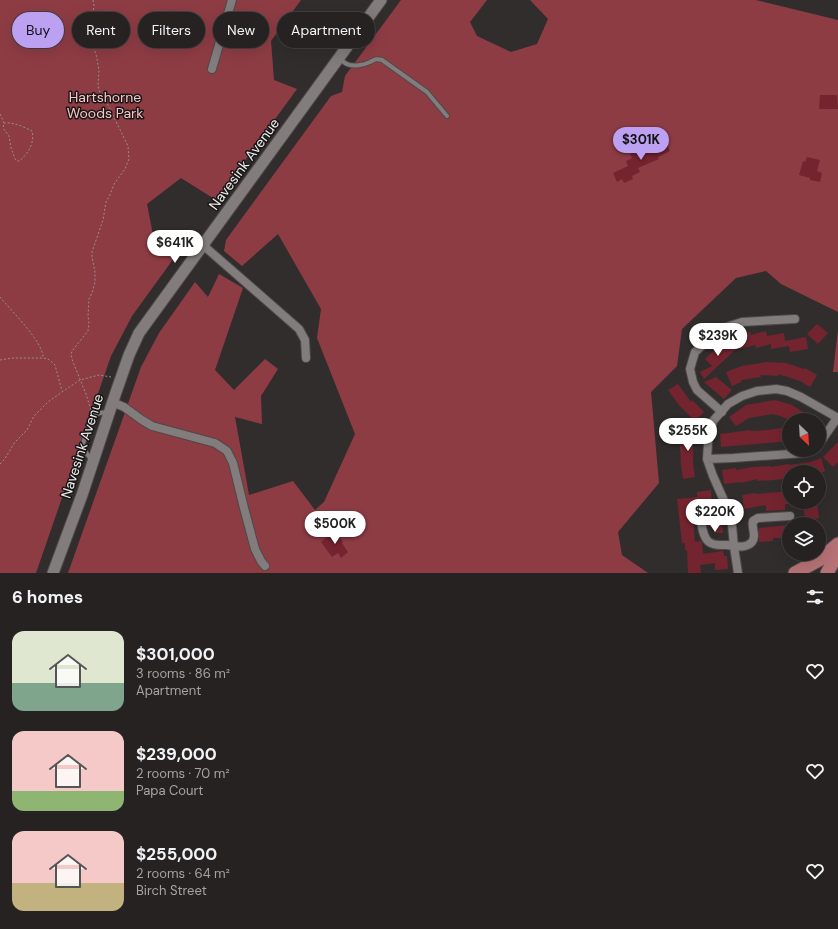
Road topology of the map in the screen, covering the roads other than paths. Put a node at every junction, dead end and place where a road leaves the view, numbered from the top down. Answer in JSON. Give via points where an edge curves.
{"nodes":[{"id":1,"x":232,"y":0,"type":"edge"},
{"id":2,"x":381,"y":0,"type":"edge"},
{"id":3,"x":339,"y":58,"type":"junction"},
{"id":4,"x":212,"y":69,"type":"dead end"},
{"id":5,"x":447,"y":116,"type":"dead end"},
{"id":6,"x":204,"y":246,"type":"junction"},
{"id":7,"x":795,"y":319,"type":"dead end"},
{"id":8,"x":306,"y":358,"type":"dead end"},
{"id":9,"x":110,"y":407,"type":"junction"},
{"id":10,"x":722,"y":412,"type":"junction"},
{"id":11,"x":838,"y":418,"type":"edge"},
{"id":12,"x":826,"y":434,"type":"edge"},
{"id":13,"x":782,"y":455,"type":"edge"},
{"id":14,"x":707,"y":459,"type":"junction"},
{"id":15,"x":93,"y":460,"type":"junction"},
{"id":16,"x":700,"y":512,"type":"dead end"},
{"id":17,"x":790,"y":516,"type":"dead end"},
{"id":18,"x":838,"y":544,"type":"edge"},
{"id":19,"x":734,"y":547,"type":"junction"},
{"id":20,"x":838,"y":554,"type":"edge"},
{"id":21,"x":265,"y":566,"type":"dead end"},
{"id":22,"x":53,"y":573,"type":"edge"},
{"id":23,"x":738,"y":573,"type":"edge"},
{"id":24,"x":795,"y":573,"type":"edge"},
{"id":25,"x":827,"y":573,"type":"edge"}],
"edges":[{"from":1,"to":4,"type":"street"},
{"from":2,"to":3,"type":"main road","name":"Navesink Avenue"},
{"from":3,"to":5,"type":"lane","via":[[348,65],[356,66],[378,58],[382,60],[427,92]]},
{"from":3,"to":6,"type":"main road","name":"Navesink Avenue"},
{"from":6,"to":8,"type":"street","via":[[299,329],[305,340]]},
{"from":6,"to":9,"type":"main road","name":"Navesink Avenue","via":[[139,333]]},
{"from":7,"to":10,"type":"street","via":[[742,322],[722,328],[696,352],[690,369],[693,382],[697,390]]},
{"from":9,"to":15,"type":"main road","name":"Navesink Avenue"},
{"from":9,"to":15,"type":"lane","via":[[93,416],[83,444],[85,451]]},
{"from":9,"to":21,"type":"street","via":[[124,408],[152,426],[215,443],[227,451],[233,463],[255,549]]},
{"from":10,"to":11,"type":"street","via":[[728,404],[742,396],[776,389],[801,396]]},
{"from":10,"to":14,"type":"street","via":[[713,421]]},
{"from":11,"to":12,"type":"street"},
{"from":13,"to":14,"type":"street"},
{"from":14,"to":19,"type":"street","via":[[726,505],[732,525]]},
{"from":15,"to":22,"type":"main road","name":"Navesink Avenue"},
{"from":16,"to":19,"type":"street","via":[[704,533],[709,543]]},
{"from":17,"to":19,"type":"street","via":[[758,518],[752,524],[754,538],[751,543]]},
{"from":18,"to":24,"type":"highway","via":[[819,560]]},
{"from":19,"to":23,"type":"street"},
{"from":20,"to":25,"type":"highway"}]}
